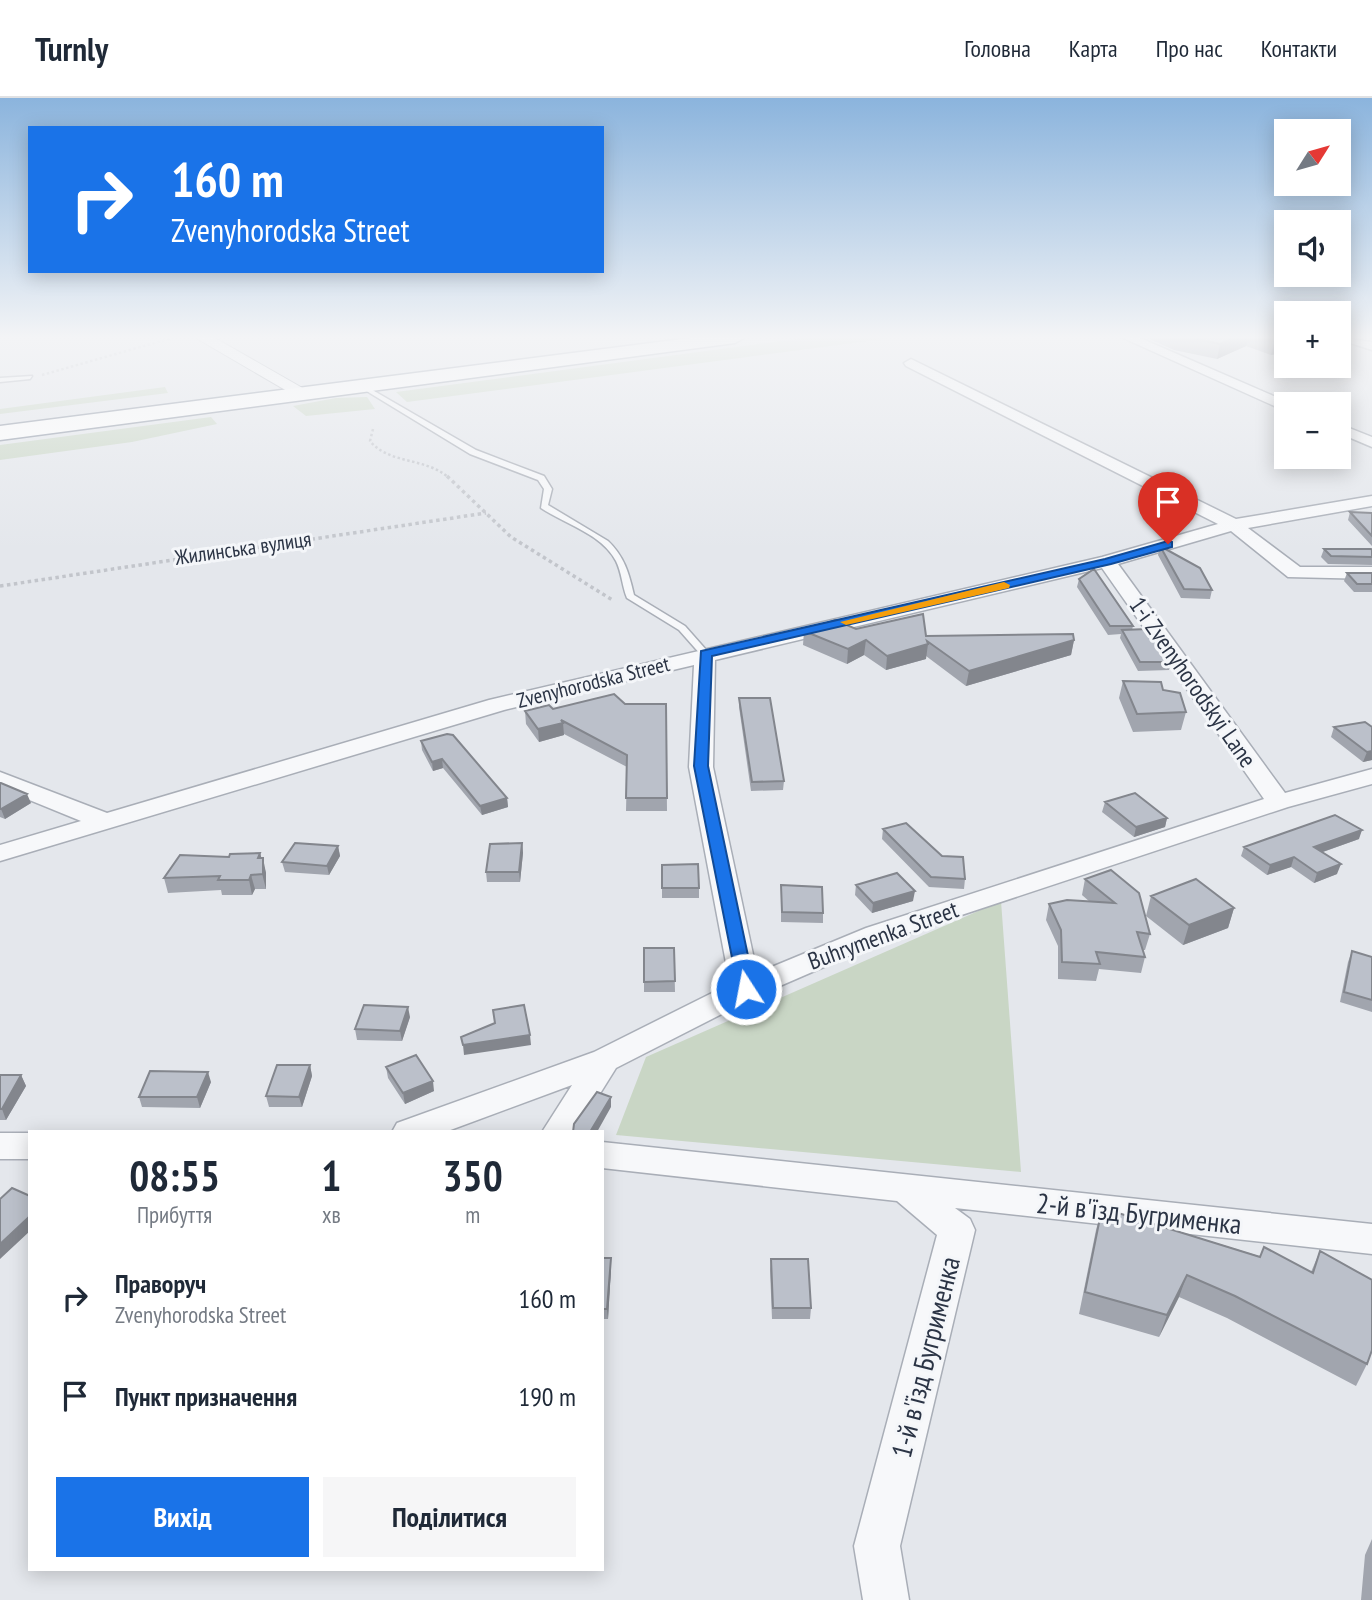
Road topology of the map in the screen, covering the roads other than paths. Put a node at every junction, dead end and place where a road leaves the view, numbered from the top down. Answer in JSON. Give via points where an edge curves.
{"nodes":[{"id":1,"x":194,"y":408,"type":"edge"},
{"id":2,"x":399,"y":408,"type":"edge"},
{"id":3,"x":1000,"y":408,"type":"edge"},
{"id":4,"x":0,"y":433,"type":"edge"},
{"id":5,"x":1351,"y":433,"type":"edge"},
{"id":6,"x":1372,"y":442,"type":"edge"},
{"id":7,"x":1372,"y":501,"type":"edge"},
{"id":8,"x":1234,"y":526,"type":"junction"},
{"id":9,"x":1107,"y":561,"type":"junction"},
{"id":10,"x":1372,"y":573,"type":"edge"},
{"id":11,"x":705,"y":654,"type":"junction"},
{"id":12,"x":1372,"y":776,"type":"edge"},
{"id":13,"x":0,"y":779,"type":"edge"},
{"id":14,"x":1279,"y":802,"type":"junction"},
{"id":15,"x":106,"y":822,"type":"junction"},
{"id":16,"x":0,"y":853,"type":"edge"},
{"id":17,"x":746,"y":989,"type":"junction"},
{"id":18,"x":605,"y":1060,"type":"junction"},
{"id":19,"x":414,"y":1130,"type":"edge"},
{"id":20,"x":559,"y":1130,"type":"edge"},
{"id":21,"x":0,"y":1146,"type":"edge"},
{"id":22,"x":28,"y":1146,"type":"edge"},
{"id":23,"x":604,"y":1156,"type":"edge"},
{"id":24,"x":906,"y":1188,"type":"junction"},
{"id":25,"x":1372,"y":1239,"type":"edge"},
{"id":26,"x":886,"y":1600,"type":"edge"}],
"edges":[{"from":1,"to":4,"type":"highway"},
{"from":2,"to":11,"type":"lane","via":[[473,452],[541,478],[548,489],[544,506],[606,543],[620,559],[630,596],[682,628]]},
{"from":3,"to":8,"type":"street"},
{"from":5,"to":6,"type":"street"},
{"from":7,"to":8,"type":"street","name":"Zvenyhorodska Street"},
{"from":8,"to":9,"type":"street","name":"Zvenyhorodska Street"},
{"from":8,"to":10,"type":"street","via":[[1295,573]]},
{"from":9,"to":11,"type":"street","name":"Zvenyhorodska Street"},
{"from":9,"to":14,"type":"street","name":"1-i Zvenyhorodskyi Lane"},
{"from":11,"to":15,"type":"street","name":"Zvenyhorodska Street","via":[[497,705]]},
{"from":11,"to":17,"type":"street","via":[[701,766]]},
{"from":12,"to":14,"type":"street","name":"Buhrymenka Street"},
{"from":13,"to":15,"type":"street"},
{"from":14,"to":17,"type":"street","name":"Buhrymenka Street","via":[[876,934]]},
{"from":15,"to":16,"type":"street","name":"Zvenyhorodska Street"},
{"from":17,"to":18,"type":"street","name":"Buhrymenka Street"},
{"from":18,"to":19,"type":"street","name":"Buhrymenka Street"},
{"from":18,"to":20,"type":"street"},
{"from":21,"to":22,"type":"street"},
{"from":23,"to":24,"type":"street"},
{"from":24,"to":25,"type":"street","name":"2-й в'їзд Бугрименка"},
{"from":24,"to":26,"type":"street","name":"1-й в'їзд Бугрименка","via":[[957,1230],[877,1546]]}]}
